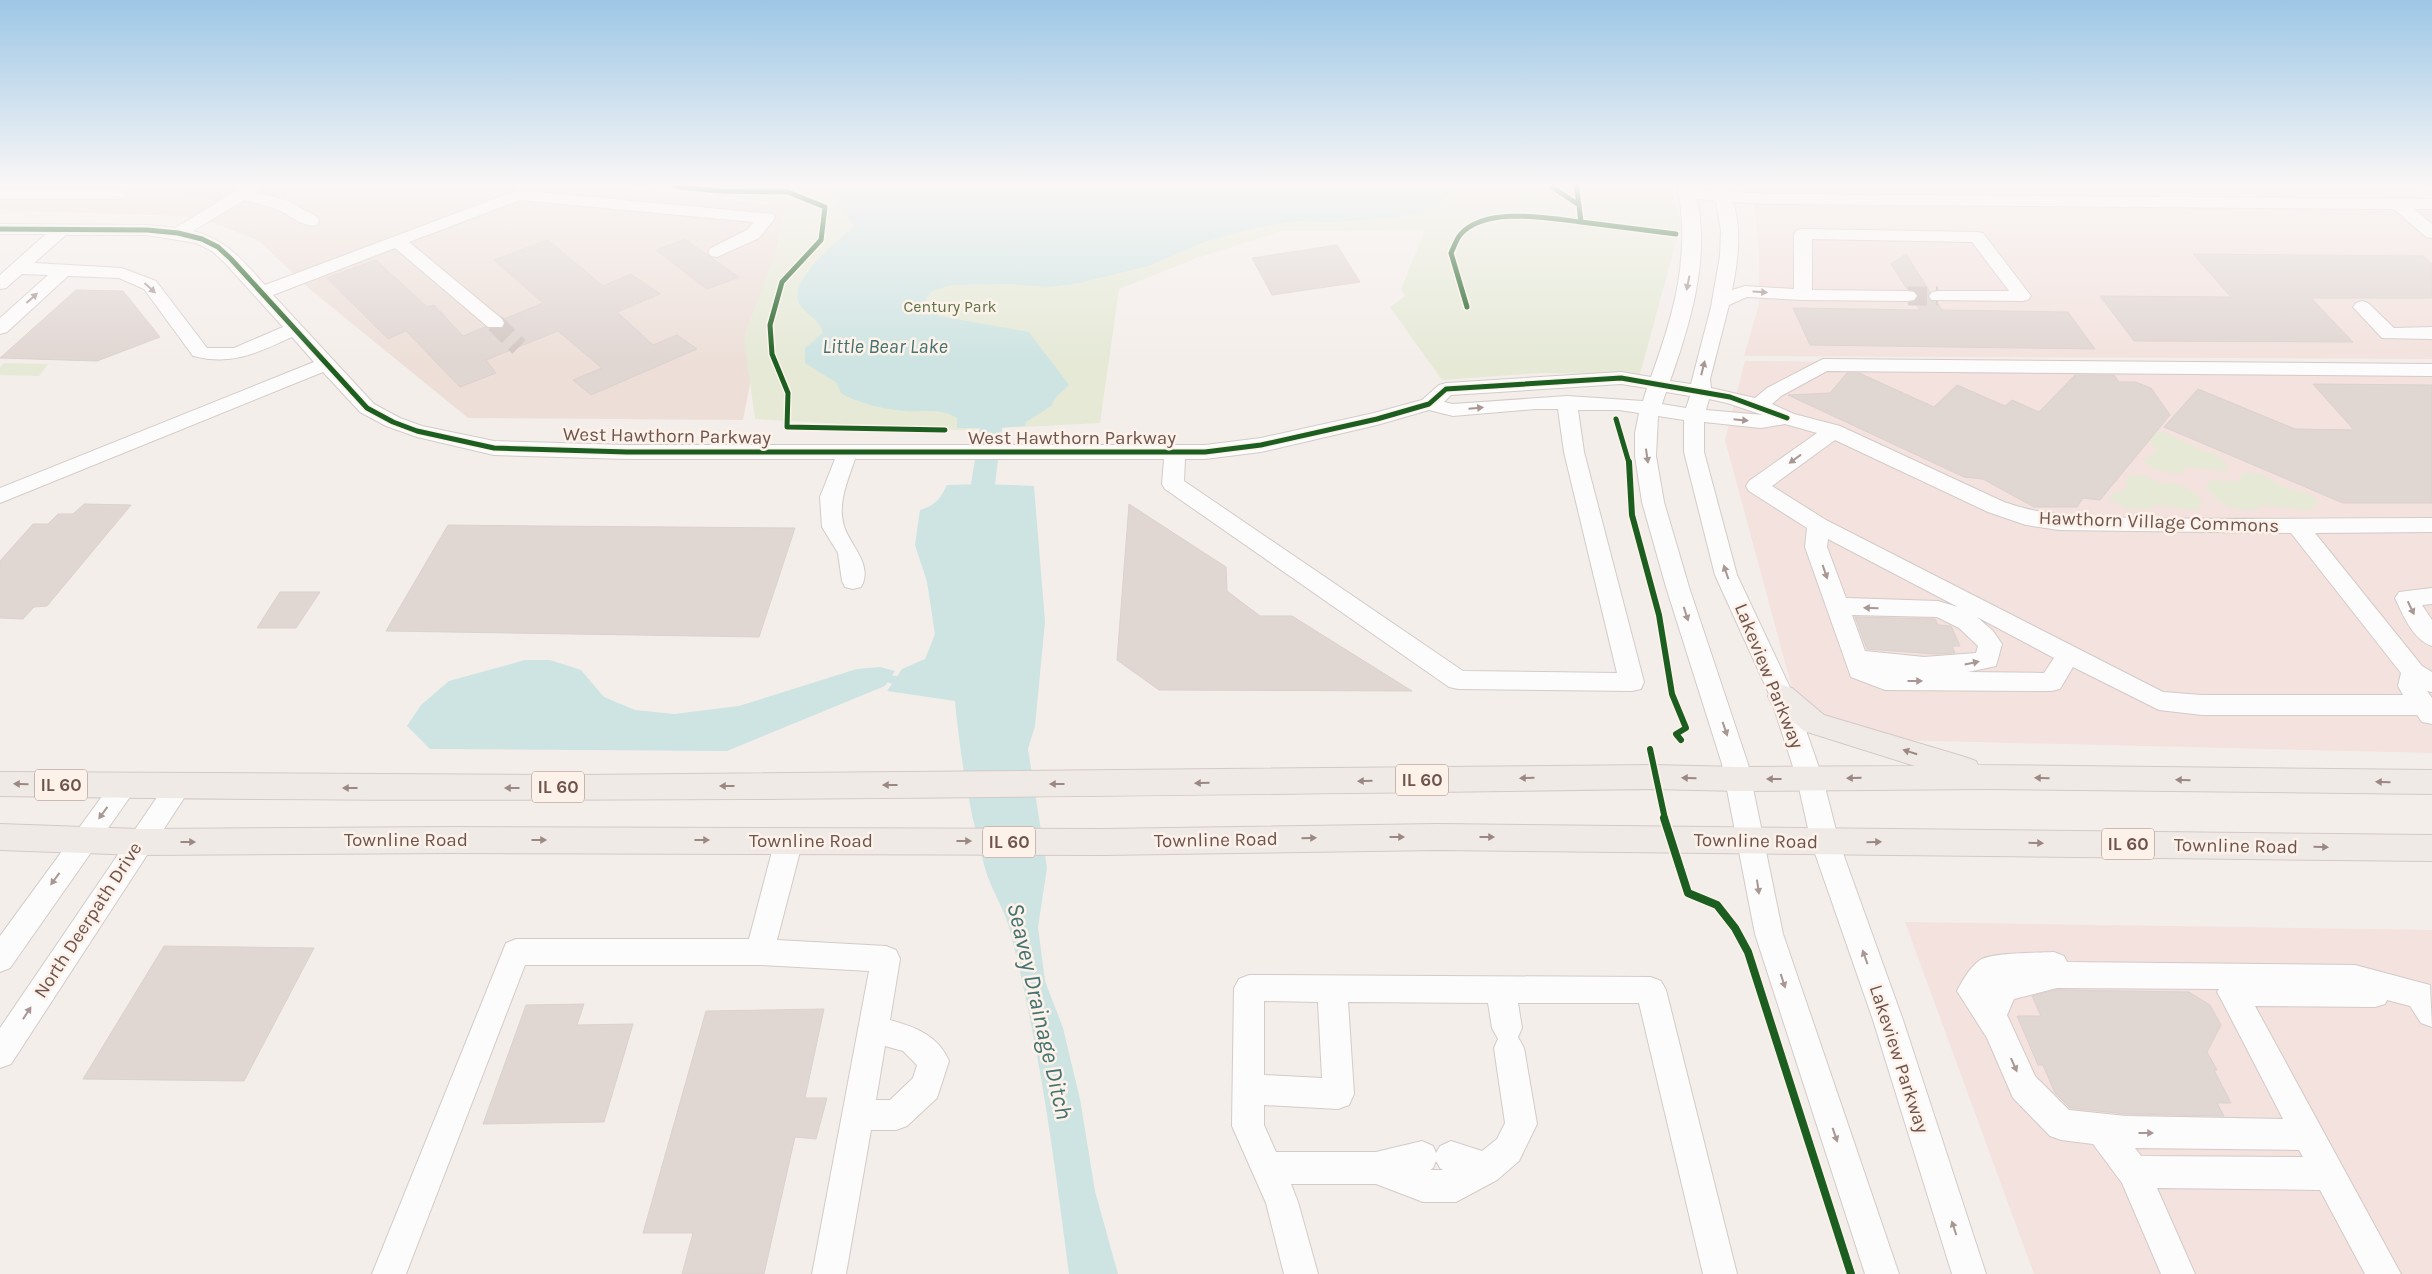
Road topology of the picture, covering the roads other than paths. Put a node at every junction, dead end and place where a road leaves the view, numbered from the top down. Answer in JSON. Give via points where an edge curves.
{"nodes":[{"id":1,"x":47,"y":242,"type":"edge"},
{"id":2,"x":209,"y":242,"type":"edge"},
{"id":3,"x":397,"y":242,"type":"edge"},
{"id":4,"x":398,"y":242,"type":"edge"},
{"id":5,"x":736,"y":242,"type":"edge"},
{"id":6,"x":1693,"y":242,"type":"edge"},
{"id":7,"x":1730,"y":242,"type":"edge"},
{"id":8,"x":1803,"y":242,"type":"edge"},
{"id":9,"x":1981,"y":242,"type":"edge"},
{"id":10,"x":717,"y":252,"type":"dead end"},
{"id":11,"x":18,"y":268,"type":"junction"},
{"id":12,"x":65,"y":269,"type":"junction"},
{"id":13,"x":0,"y":284,"type":"edge"},
{"id":14,"x":261,"y":293,"type":"junction"},
{"id":15,"x":1802,"y":295,"type":"junction"},
{"id":16,"x":1908,"y":296,"type":"tunnel mouth"},
{"id":17,"x":1938,"y":296,"type":"tunnel mouth"},
{"id":18,"x":1720,"y":302,"type":"junction"},
{"id":19,"x":2362,"y":307,"type":"dead end"},
{"id":20,"x":495,"y":323,"type":"tunnel mouth"},
{"id":21,"x":0,"y":328,"type":"edge"},
{"id":22,"x":294,"y":329,"type":"junction"},
{"id":23,"x":2432,"y":333,"type":"edge"},
{"id":24,"x":325,"y":364,"type":"junction"},
{"id":25,"x":2432,"y":370,"type":"edge"},
{"id":26,"x":1701,"y":392,"type":"junction"},
{"id":27,"x":1653,"y":396,"type":"junction"},
{"id":28,"x":1567,"y":402,"type":"junction"},
{"id":29,"x":1429,"y":404,"type":"junction"},
{"id":30,"x":1759,"y":406,"type":"junction"},
{"id":31,"x":1694,"y":415,"type":"junction"},
{"id":32,"x":1787,"y":418,"type":"junction"},
{"id":33,"x":1833,"y":431,"type":"junction"},
{"id":34,"x":847,"y":453,"type":"junction"},
{"id":35,"x":1175,"y":453,"type":"junction"},
{"id":36,"x":1757,"y":486,"type":"joint"},
{"id":37,"x":0,"y":496,"type":"edge"},
{"id":38,"x":1818,"y":525,"type":"junction"},
{"id":39,"x":2432,"y":525,"type":"edge"},
{"id":40,"x":2297,"y":526,"type":"junction"},
{"id":41,"x":853,"y":581,"type":"dead end"},
{"id":42,"x":2432,"y":596,"type":"edge"},
{"id":43,"x":1837,"y":606,"type":"junction"},
{"id":44,"x":2432,"y":637,"type":"edge"},
{"id":45,"x":2068,"y":656,"type":"junction"},
{"id":46,"x":1855,"y":657,"type":"junction"},
{"id":47,"x":2422,"y":677,"type":"edge"},
{"id":48,"x":1782,"y":696,"type":"junction"},
{"id":49,"x":2428,"y":711,"type":"edge"},
{"id":50,"x":1990,"y":777,"type":"junction"},
{"id":51,"x":1810,"y":778,"type":"junction"},
{"id":52,"x":1738,"y":779,"type":"junction"},
{"id":53,"x":2432,"y":782,"type":"edge"},
{"id":54,"x":0,"y":784,"type":"edge"},
{"id":55,"x":123,"y":786,"type":"junction"},
{"id":56,"x":177,"y":788,"type":"junction"},
{"id":57,"x":0,"y":836,"type":"edge"},
{"id":58,"x":84,"y":840,"type":"junction"},
{"id":59,"x":789,"y":840,"type":"junction"},
{"id":60,"x":1752,"y":840,"type":"junction"},
{"id":61,"x":139,"y":842,"type":"junction"},
{"id":62,"x":1825,"y":842,"type":"junction"},
{"id":63,"x":2432,"y":848,"type":"edge"},
{"id":64,"x":760,"y":952,"type":"junction"},
{"id":65,"x":0,"y":959,"type":"edge"},
{"id":66,"x":1332,"y":988,"type":"junction"},
{"id":67,"x":1500,"y":989,"type":"junction"},
{"id":68,"x":2428,"y":1001,"type":"edge"},
{"id":69,"x":874,"y":1029,"type":"junction"},
{"id":70,"x":0,"y":1054,"type":"edge"},
{"id":71,"x":1248,"y":1090,"type":"junction"},
{"id":72,"x":858,"y":1115,"type":"junction"},
{"id":73,"x":2102,"y":1130,"type":"junction"},
{"id":74,"x":2309,"y":1135,"type":"junction"},
{"id":75,"x":1266,"y":1168,"type":"junction"},
{"id":76,"x":1376,"y":1168,"type":"junction"},
{"id":77,"x":1486,"y":1169,"type":"junction"},
{"id":78,"x":2133,"y":1172,"type":"junction"},
{"id":79,"x":2329,"y":1174,"type":"junction"},
{"id":80,"x":389,"y":1274,"type":"edge"},
{"id":81,"x":829,"y":1274,"type":"edge"},
{"id":82,"x":1301,"y":1274,"type":"edge"},
{"id":83,"x":1720,"y":1274,"type":"edge"},
{"id":84,"x":1882,"y":1274,"type":"edge"},
{"id":85,"x":1969,"y":1274,"type":"edge"},
{"id":86,"x":2178,"y":1274,"type":"edge"},
{"id":87,"x":2384,"y":1274,"type":"edge"}],
"edges":[{"from":1,"to":11,"type":"street"},
{"from":2,"to":14,"type":"street","name":"West Hawthorn Parkway","via":[[218,247]]},
{"from":3,"to":14,"type":"street"},
{"from":4,"to":20,"type":"street"},
{"from":5,"to":10,"type":"street"},
{"from":6,"to":27,"type":"street","one_way":true,"via":[[1693,256],[1675,338]]},
{"from":7,"to":18,"type":"street","name":"Lakeview Parkway"},
{"from":8,"to":15,"type":"street"},
{"from":9,"to":17,"type":"street","via":[[2022,296]]},
{"from":11,"to":12,"type":"street"},
{"from":11,"to":13,"type":"street"},
{"from":21,"to":12,"type":"street","one_way":true},
{"from":12,"to":22,"type":"street","one_way":true,"via":[[122,273],[150,285],[200,352],[212,356],[236,354]]},
{"from":14,"to":22,"type":"street","name":"West Hawthorn Parkway"},
{"from":15,"to":16,"type":"street"},
{"from":18,"to":15,"type":"street","one_way":true,"via":[[1744,291]]},
{"from":26,"to":18,"type":"street","name":"Lakeview Parkway","one_way":true,"via":[[1700,379]]},
{"from":19,"to":23,"type":"street","via":[[2389,334]]},
{"from":22,"to":24,"type":"street","name":"West Hawthorn Parkway"},
{"from":24,"to":34,"type":"street","name":"West Hawthorn Parkway","via":[[367,408],[393,422],[444,438],[494,448]]},
{"from":24,"to":37,"type":"lane"},
{"from":25,"to":30,"type":"street","via":[[1823,365],[1774,392]]},
{"from":26,"to":27,"type":"street","name":"West Hawthorn Parkway"},
{"from":26,"to":30,"type":"street","name":"West Hawthorn Parkway"},
{"from":26,"to":31,"type":"street","name":"Lakeview Parkway"},
{"from":27,"to":28,"type":"street","name":"West Hawthorn Parkway"},
{"from":27,"to":29,"type":"street","name":"West Hawthorn Parkway","via":[[1621,378],[1446,389]]},
{"from":27,"to":31,"type":"street","name":"West Hawthorn Parkway"},
{"from":27,"to":52,"type":"street","one_way":true,"via":[[1645,445],[1654,504],[1672,573],[1729,740]]},
{"from":29,"to":28,"type":"street","name":"West Hawthorn Parkway","one_way":true,"via":[[1453,410]]},
{"from":28,"to":35,"type":"street","via":[[1574,452],[1632,682],[1458,680],[1173,484]]},
{"from":29,"to":35,"type":"street","name":"West Hawthorn Parkway","via":[[1261,445]]},
{"from":30,"to":32,"type":"street","name":"West Hawthorn Parkway"},
{"from":31,"to":32,"type":"street","name":"West Hawthorn Parkway","one_way":true,"via":[[1761,422]]},
{"from":48,"to":31,"type":"street","name":"Lakeview Parkway","one_way":true,"via":[[1726,574],[1694,452]]},
{"from":32,"to":33,"type":"street","name":"Hawthorn Village Commons"},
{"from":33,"to":36,"type":"lane","one_way":true},
{"from":33,"to":40,"type":"street","name":"Hawthorn Village Commons","via":[[2026,518],[2059,523]]},
{"from":34,"to":35,"type":"street","name":"West Hawthorn Parkway"},
{"from":34,"to":41,"type":"street","via":[[831,497],[833,527],[849,553]]},
{"from":36,"to":38,"type":"street"},
{"from":38,"to":43,"type":"street","one_way":true,"via":[[1816,547]]},
{"from":38,"to":45,"type":"street"},
{"from":39,"to":40,"type":"street","name":"Hawthorn Village Commons"},
{"from":40,"to":47,"type":"street"},
{"from":42,"to":44,"type":"street","one_way":true,"via":[[2406,598]]},
{"from":43,"to":46,"type":"street"},
{"from":46,"to":43,"type":"street","one_way":true,"via":[[1883,664],[1966,665],[1987,660],[1990,644],[1974,625],[1938,610]]},
{"from":46,"to":45,"type":"street","one_way":true,"via":[[1860,671],[1884,681],[2051,682]]},
{"from":45,"to":49,"type":"street","via":[[2159,701]]},
{"from":47,"to":49,"type":"street","via":[[2410,686]]},
{"from":50,"to":48,"type":"main road","one_way":true,"via":[[1814,723]]},
{"from":48,"to":51,"type":"street","name":"Lakeview Parkway"},
{"from":50,"to":51,"type":"main road","number":"IL 60","one_way":true},
{"from":53,"to":50,"type":"main road","number":"IL 60","one_way":true},
{"from":51,"to":52,"type":"main road","number":"IL 60","one_way":true},
{"from":51,"to":62,"type":"street","name":"Lakeview Parkway"},
{"from":52,"to":56,"type":"main road","number":"IL 60","one_way":true},
{"from":52,"to":60,"type":"street"},
{"from":55,"to":54,"type":"main road","number":"IL 60","one_way":true},
{"from":55,"to":56,"type":"main road","number":"IL 60"},
{"from":55,"to":58,"type":"street","one_way":true},
{"from":56,"to":61,"type":"street","name":"North Deerpath Drive"},
{"from":57,"to":58,"type":"main road","name":"Townline Road","number":"IL 60"},
{"from":58,"to":61,"type":"main road","name":"Townline Road","number":"IL 60"},
{"from":58,"to":65,"type":"street","one_way":true},
{"from":59,"to":60,"type":"main road","name":"Townline Road","number":"IL 60","one_way":true,"via":[[1103,842],[1356,836]]},
{"from":61,"to":59,"type":"main road","name":"Townline Road","number":"IL 60","one_way":true},
{"from":59,"to":64,"type":"street"},
{"from":60,"to":62,"type":"main road","name":"Townline Road","number":"IL 60"},
{"from":60,"to":84,"type":"street","one_way":true,"via":[[1759,894],[1769,934]]},
{"from":70,"to":61,"type":"street","name":"North Deerpath Drive","one_way":true},
{"from":62,"to":63,"type":"main road","name":"Townline Road","number":"IL 60","one_way":true},
{"from":85,"to":62,"type":"street","name":"Lakeview Parkway","one_way":true,"via":[[1888,1020]]},
{"from":64,"to":69,"type":"street","via":[[886,958]]},
{"from":64,"to":80,"type":"street","via":[[516,952]]},
{"from":66,"to":67,"type":"street"},
{"from":66,"to":71,"type":"street","via":[[1249,988]]},
{"from":66,"to":71,"type":"street","via":[[1338,1094]]},
{"from":67,"to":77,"type":"street","via":[[1521,1124],[1508,1150]]},
{"from":67,"to":83,"type":"street","via":[[1651,990]]},
{"from":68,"to":73,"type":"street","one_way":true,"via":[[2355,978],[2057,975],[2004,988],[1992,1015],[2024,1087],[2061,1125]]},
{"from":68,"to":74,"type":"street","via":[[2232,992]]},
{"from":69,"to":72,"type":"street"},
{"from":69,"to":72,"type":"street","via":[[912,1040],[934,1061],[926,1087],[896,1115]]},
{"from":71,"to":75,"type":"street","via":[[1248,1126]]},
{"from":72,"to":81,"type":"street"},
{"from":73,"to":74,"type":"street","one_way":true},
{"from":73,"to":78,"type":"street"},
{"from":74,"to":79,"type":"street"},
{"from":75,"to":76,"type":"street"},
{"from":75,"to":82,"type":"street","via":[[1282,1202]]},
{"from":76,"to":77,"type":"street","via":[[1436,1157]]},
{"from":76,"to":77,"type":"street","via":[[1422,1186],[1456,1186]]},
{"from":78,"to":79,"type":"street"},
{"from":78,"to":86,"type":"street"},
{"from":79,"to":87,"type":"street"}]}
